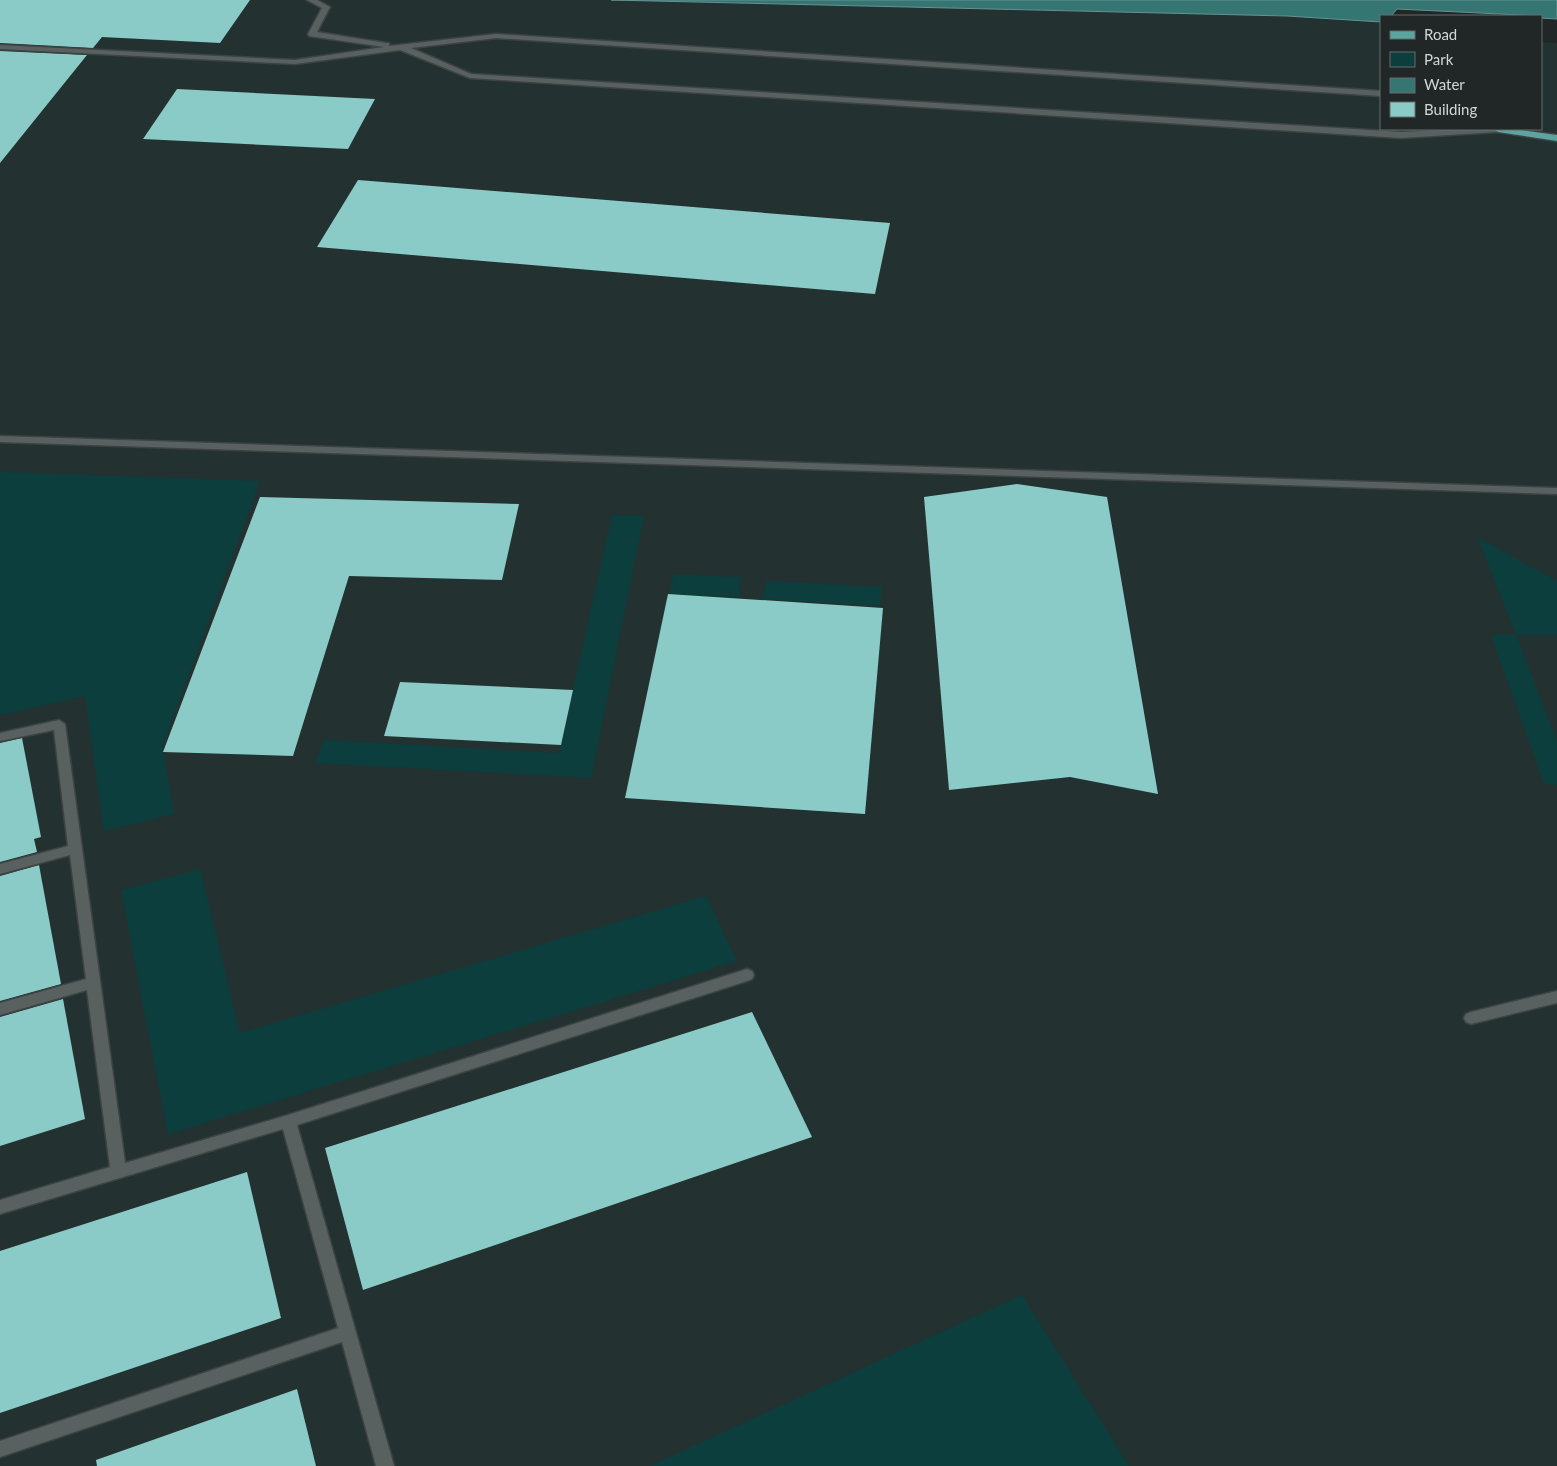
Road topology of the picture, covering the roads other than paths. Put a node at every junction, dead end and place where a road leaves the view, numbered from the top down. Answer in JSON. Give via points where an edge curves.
{"nodes":[{"id":1,"x":311,"y":0,"type":"edge"},
{"id":2,"x":0,"y":47,"type":"edge"},
{"id":3,"x":401,"y":47,"type":"junction"},
{"id":4,"x":1380,"y":94,"type":"edge"},
{"id":5,"x":1478,"y":130,"type":"edge"},
{"id":6,"x":1504,"y":130,"type":"edge"},
{"id":7,"x":1557,"y":137,"type":"edge"},
{"id":8,"x":0,"y":439,"type":"edge"},
{"id":9,"x":1557,"y":491,"type":"edge"},
{"id":10,"x":0,"y":737,"type":"edge"},
{"id":11,"x":75,"y":849,"type":"junction"},
{"id":12,"x":0,"y":869,"type":"edge"},
{"id":13,"x":747,"y":975,"type":"dead end"},
{"id":14,"x":94,"y":982,"type":"junction"},
{"id":15,"x":1557,"y":997,"type":"edge"},
{"id":16,"x":0,"y":1009,"type":"edge"},
{"id":17,"x":1472,"y":1018,"type":"dead end"},
{"id":18,"x":288,"y":1121,"type":"junction"},
{"id":19,"x":118,"y":1170,"type":"junction"},
{"id":20,"x":0,"y":1207,"type":"edge"},
{"id":21,"x":348,"y":1333,"type":"junction"},
{"id":22,"x":0,"y":1449,"type":"edge"},
{"id":23,"x":385,"y":1466,"type":"edge"}],
"edges":[{"from":1,"to":3,"type":"lane","via":[[326,7],[312,34]]},
{"from":2,"to":3,"type":"lane","via":[[295,62]]},
{"from":3,"to":4,"type":"lane","via":[[496,36]]},
{"from":3,"to":5,"type":"lane","via":[[470,76],[1401,134]]},
{"from":6,"to":7,"type":"main road"},
{"from":8,"to":9,"type":"lane"},
{"from":10,"to":11,"type":"lane","via":[[59,724]]},
{"from":11,"to":12,"type":"lane"},
{"from":11,"to":14,"type":"lane"},
{"from":13,"to":18,"type":"lane"},
{"from":14,"to":16,"type":"lane"},
{"from":14,"to":19,"type":"lane"},
{"from":15,"to":17,"type":"lane"},
{"from":18,"to":19,"type":"lane"},
{"from":18,"to":21,"type":"lane"},
{"from":19,"to":20,"type":"lane"},
{"from":21,"to":22,"type":"lane"},
{"from":21,"to":23,"type":"lane"}]}
